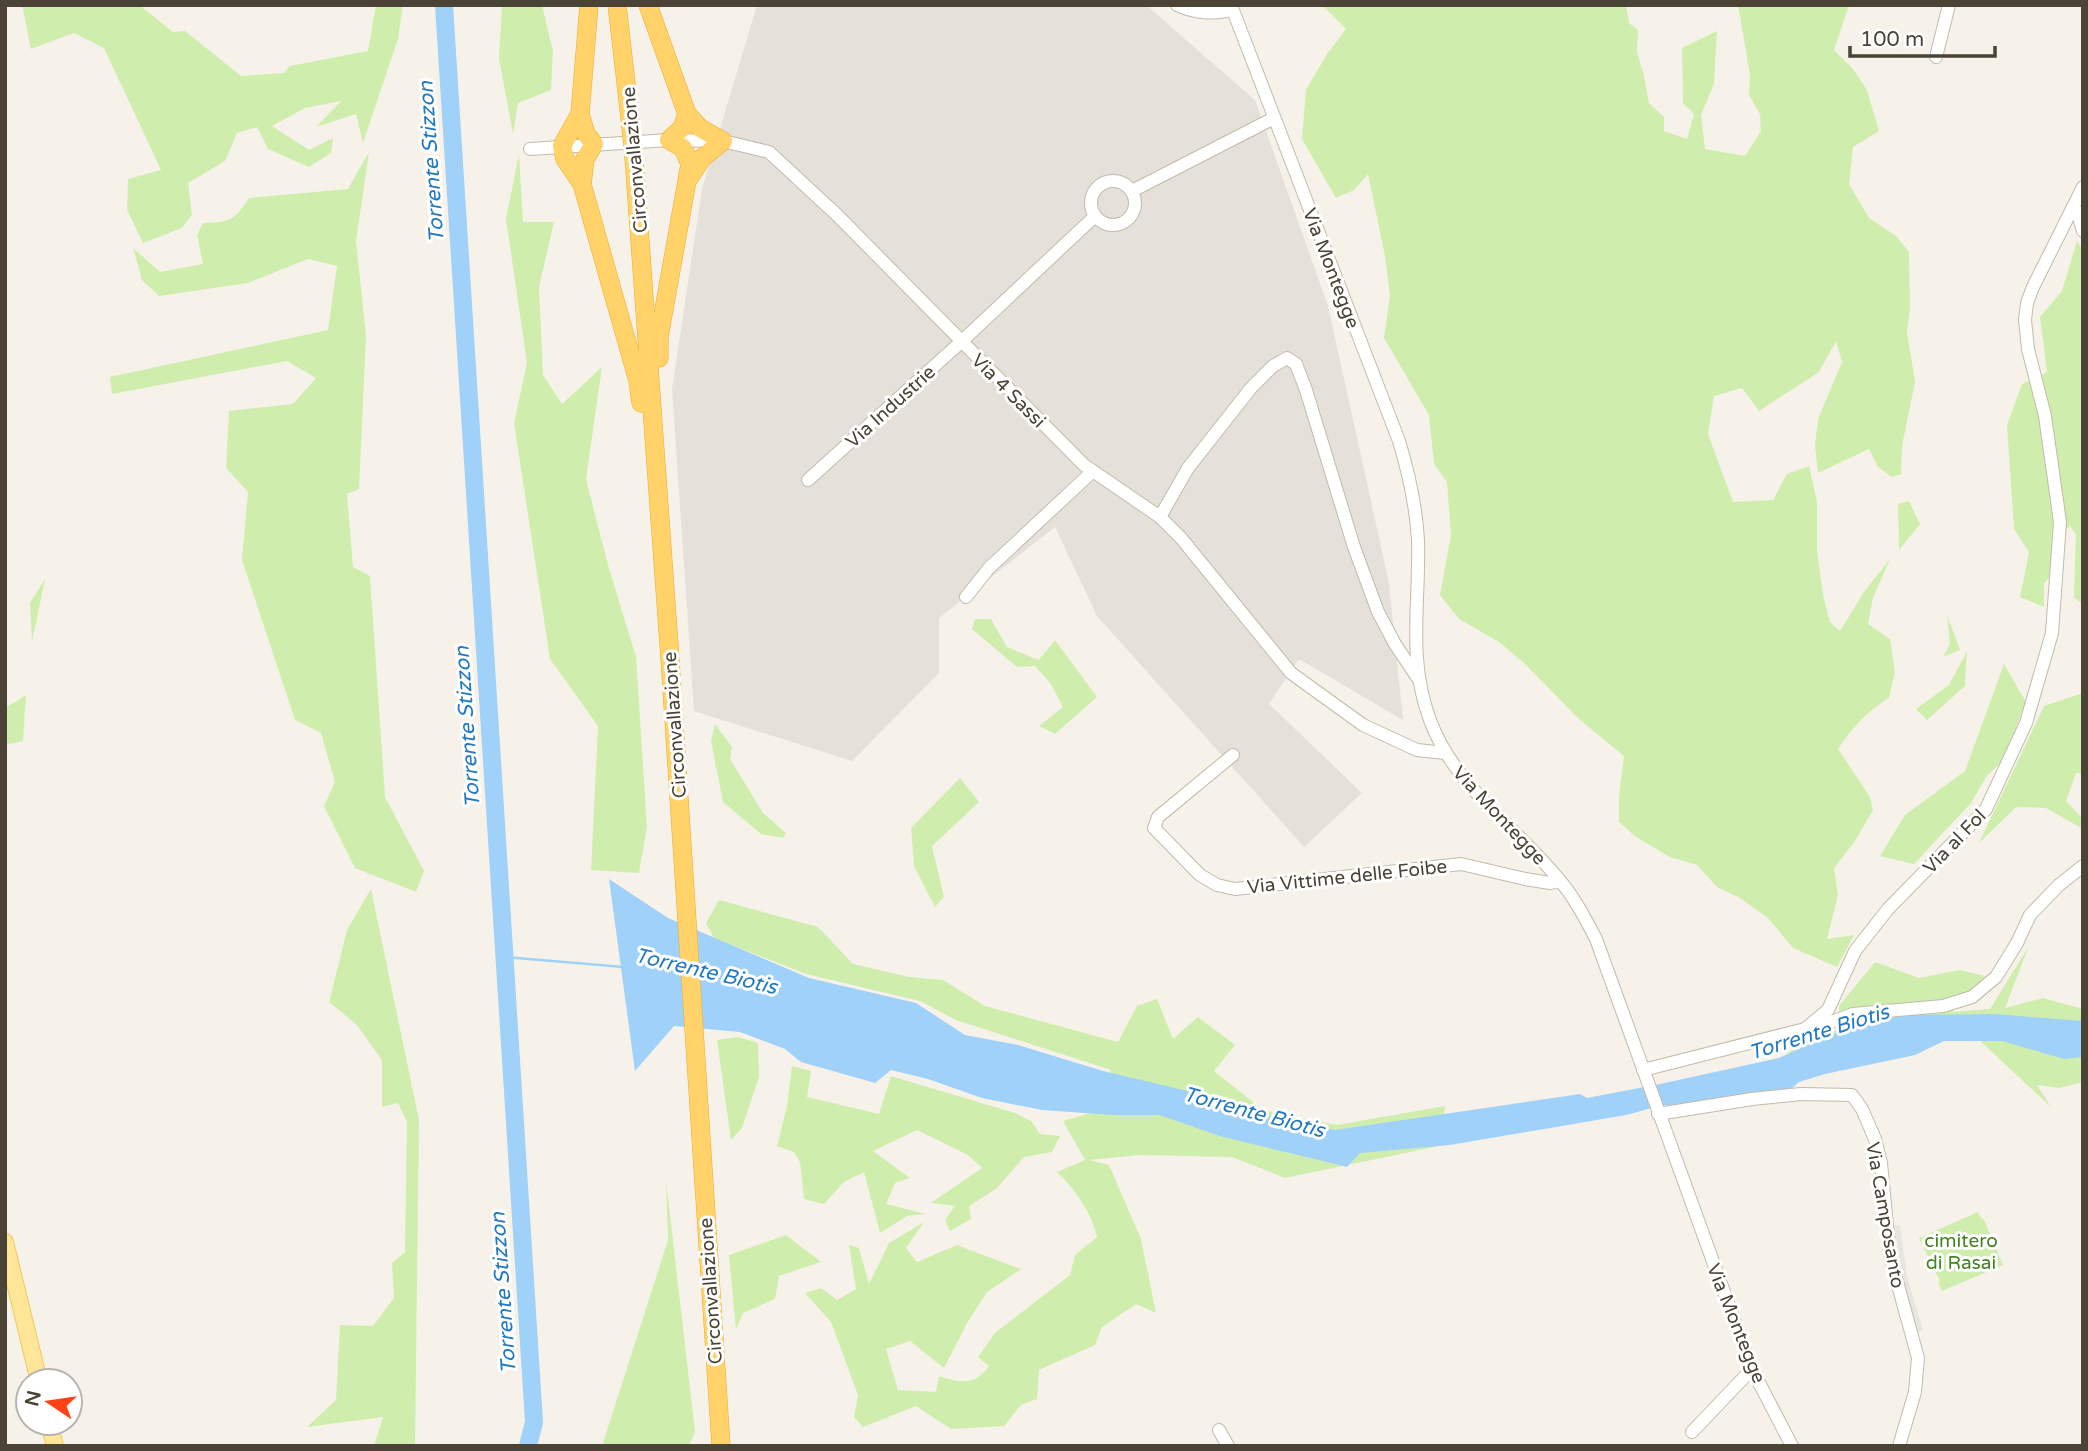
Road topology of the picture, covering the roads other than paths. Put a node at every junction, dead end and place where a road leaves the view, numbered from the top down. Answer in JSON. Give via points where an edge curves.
{"nodes":[{"id":1,"x":589,"y":5,"type":"edge"},
{"id":2,"x":617,"y":5,"type":"edge"},
{"id":3,"x":648,"y":5,"type":"edge"},
{"id":4,"x":1177,"y":5,"type":"edge"},
{"id":5,"x":1949,"y":5,"type":"edge"},
{"id":6,"x":1231,"y":8,"type":"edge"},
{"id":7,"x":1936,"y":57,"type":"dead end"},
{"id":8,"x":580,"y":114,"type":"junction"},
{"id":9,"x":687,"y":114,"type":"junction"},
{"id":10,"x":1274,"y":118,"type":"junction"},
{"id":11,"x":669,"y":140,"type":"junction"},
{"id":12,"x":723,"y":141,"type":"junction"},
{"id":13,"x":594,"y":144,"type":"junction"},
{"id":14,"x":562,"y":146,"type":"junction"},
{"id":15,"x":530,"y":149,"type":"dead end"},
{"id":16,"x":689,"y":178,"type":"junction"},
{"id":17,"x":582,"y":184,"type":"junction"},
{"id":18,"x":2083,"y":187,"type":"edge"},
{"id":19,"x":1132,"y":191,"type":"junction"},
{"id":20,"x":2072,"y":209,"type":"junction"},
{"id":21,"x":1094,"y":217,"type":"junction"},
{"id":22,"x":2083,"y":231,"type":"edge"},
{"id":23,"x":961,"y":342,"type":"junction"},
{"id":24,"x":657,"y":471,"type":"junction"},
{"id":25,"x":1093,"y":471,"type":"junction"},
{"id":26,"x":807,"y":480,"type":"dead end"},
{"id":27,"x":1160,"y":517,"type":"junction"},
{"id":28,"x":965,"y":597,"type":"dead end"},
{"id":29,"x":1419,"y":680,"type":"junction"},
{"id":30,"x":1445,"y":753,"type":"junction"},
{"id":31,"x":1233,"y":755,"type":"dead end"},
{"id":32,"x":2083,"y":866,"type":"edge"},
{"id":33,"x":1560,"y":881,"type":"junction"},
{"id":34,"x":1819,"y":1019,"type":"junction"},
{"id":35,"x":1643,"y":1070,"type":"junction"},
{"id":36,"x":1654,"y":1103,"type":"junction"},
{"id":37,"x":5,"y":1241,"type":"edge"},
{"id":38,"x":11,"y":1291,"type":"edge"},
{"id":39,"x":35,"y":1367,"type":"edge"},
{"id":40,"x":1752,"y":1369,"type":"junction"},
{"id":41,"x":1219,"y":1430,"type":"dead end"},
{"id":42,"x":1692,"y":1432,"type":"dead end"},
{"id":43,"x":722,"y":1446,"type":"edge"},
{"id":44,"x":1228,"y":1446,"type":"edge"},
{"id":45,"x":1792,"y":1446,"type":"edge"},
{"id":46,"x":1899,"y":1446,"type":"edge"}],
"edges":[{"from":1,"to":8,"type":"highway"},
{"from":2,"to":24,"type":"highway","name":"Circonvallazione","bridge":true,"via":[[634,158]]},
{"from":3,"to":9,"type":"highway"},
{"from":4,"to":6,"type":"street","via":[[1209,14]]},
{"from":5,"to":7,"type":"street"},
{"from":6,"to":10,"type":"street","name":"Via Montegge"},
{"from":8,"to":13,"type":"highway"},
{"from":8,"to":14,"type":"highway"},
{"from":9,"to":11,"type":"highway","via":[[682,128]]},
{"from":9,"to":12,"type":"highway"},
{"from":10,"to":19,"type":"street"},
{"from":10,"to":29,"type":"street","name":"Via Montegge","via":[[1408,469],[1418,541],[1415,650]]},
{"from":11,"to":12,"type":"street","name":"Via 4 Sassi"},
{"from":11,"to":13,"type":"street","name":"Via 4 Sassi"},
{"from":11,"to":16,"type":"highway","via":[[688,156]]},
{"from":12,"to":16,"type":"highway","via":[[702,158]]},
{"from":12,"to":23,"type":"street","name":"Via 4 Sassi","via":[[769,152]]},
{"from":13,"to":14,"type":"street","name":"Via 4 Sassi"},
{"from":13,"to":17,"type":"highway","via":[[585,159]]},
{"from":14,"to":15,"type":"street","name":"Via 4 Sassi"},
{"from":14,"to":17,"type":"highway"},
{"from":16,"to":24,"type":"highway","via":[[659,337],[661,466]]},
{"from":17,"to":24,"type":"highway","via":[[638,381],[646,455]]},
{"from":18,"to":20,"type":"street","name":"Via al Fol"},
{"from":19,"to":21,"type":"street","via":[[1136,204],[1131,217],[1119,225],[1105,225]]},
{"from":19,"to":21,"type":"street","via":[[1118,180],[1100,184],[1090,199]]},
{"from":20,"to":22,"type":"street","via":[[2077,211]]},
{"from":20,"to":34,"type":"street","name":"Via al Fol","via":[[2026,311],[2028,349],[2045,416],[2060,522],[2052,633],[2026,723],[1986,808],[1888,909],[1856,951],[1828,1010]]},
{"from":21,"to":23,"type":"street","name":"Via Industrie"},
{"from":23,"to":25,"type":"street","name":"Via 4 Sassi"},
{"from":23,"to":26,"type":"street","name":"Via Industrie"},
{"from":24,"to":43,"type":"highway","name":"Circonvallazione"},
{"from":25,"to":27,"type":"street","name":"Via 4 Sassi"},
{"from":25,"to":28,"type":"street","via":[[989,568]]},
{"from":27,"to":29,"type":"street","via":[[1188,468],[1251,388],[1287,358],[1296,364],[1306,390],[1378,612]]},
{"from":27,"to":30,"type":"street","name":"Via 4 Sassi","via":[[1291,673],[1363,725],[1417,750]]},
{"from":29,"to":30,"type":"street","name":"Via Montegge","via":[[1429,719]]},
{"from":30,"to":33,"type":"street","name":"Via Montegge","via":[[1466,783]]},
{"from":31,"to":33,"type":"street","name":"Via Vittime delle Foibe","via":[[1158,817],[1154,828],[1217,886],[1235,888],[1461,864],[1525,879]]},
{"from":32,"to":34,"type":"street","via":[[2030,915],[1996,977],[1972,997],[1943,1006],[1853,1014],[1826,1022]]},
{"from":33,"to":35,"type":"street","name":"Via Montegge","via":[[1595,939]]},
{"from":34,"to":35,"type":"street","via":[[1805,1029]]},
{"from":35,"to":36,"type":"street","name":"Via Montegge"},
{"from":36,"to":40,"type":"street","name":"Via Montegge"},
{"from":36,"to":46,"type":"street","name":"Via Camposanto","via":[[1852,1095],[1862,1109],[1881,1163],[1890,1256],[1918,1358],[1915,1392]]},
{"from":37,"to":38,"type":"main road"},
{"from":38,"to":39,"type":"main road"},
{"from":40,"to":42,"type":"street"},
{"from":40,"to":45,"type":"street","name":"Via Montegge"},
{"from":41,"to":44,"type":"street"}]}
